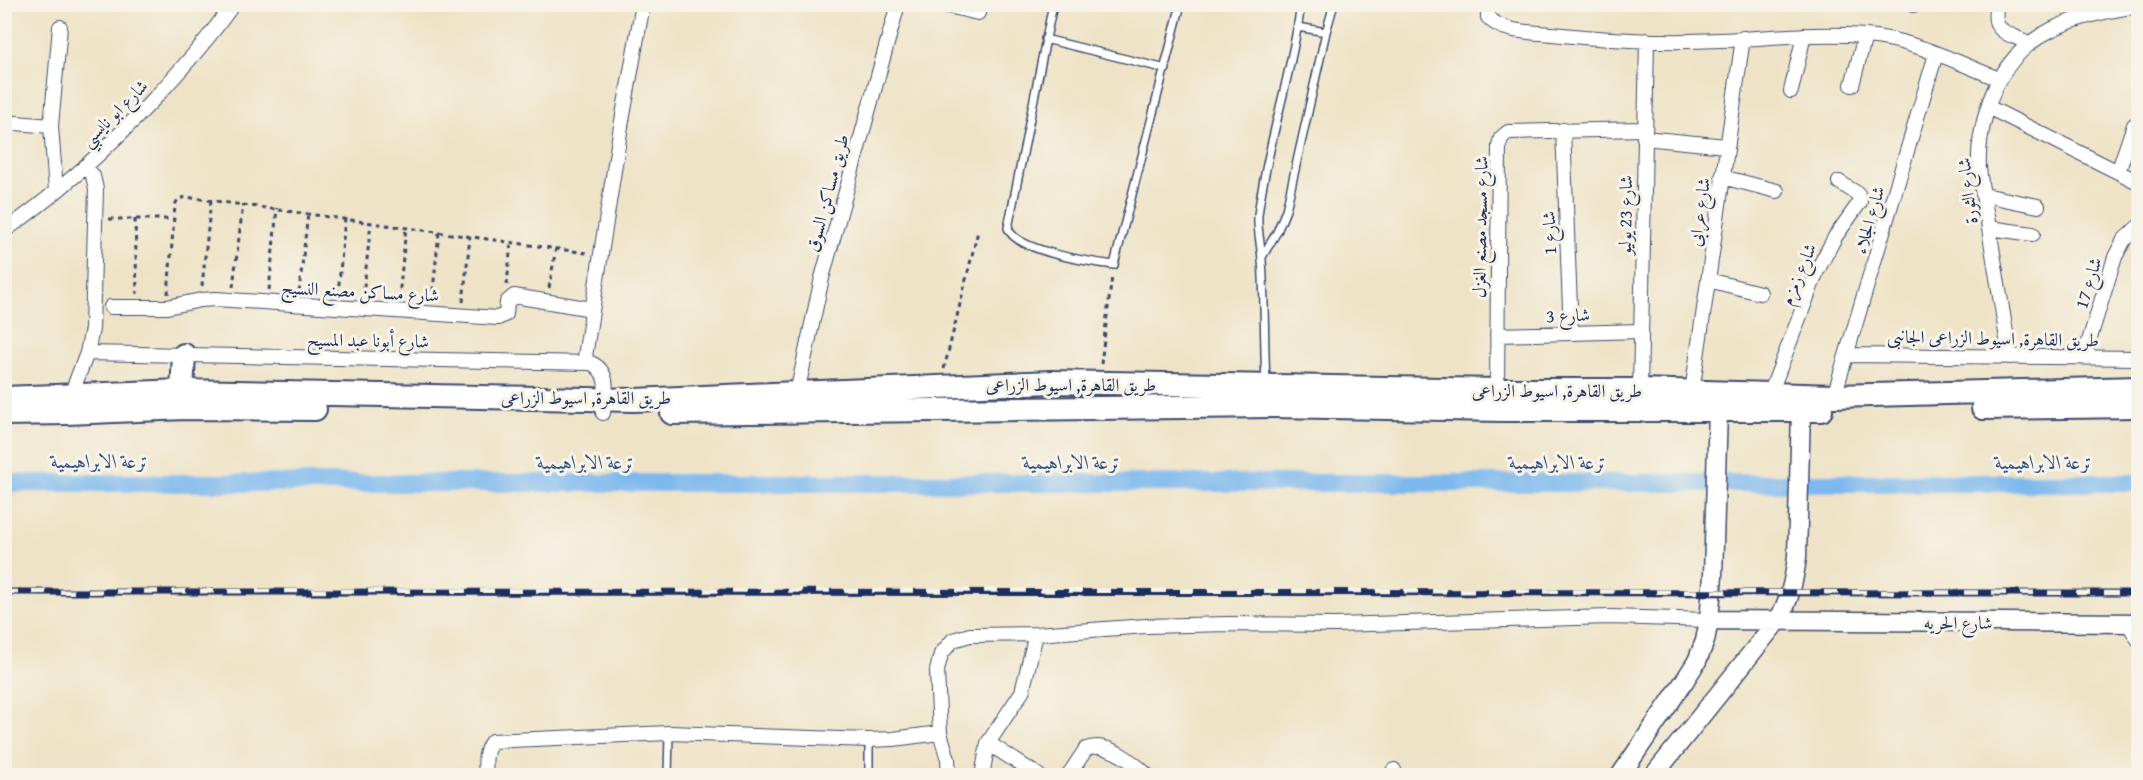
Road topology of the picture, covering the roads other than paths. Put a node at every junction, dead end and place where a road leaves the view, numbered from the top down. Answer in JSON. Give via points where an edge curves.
{"nodes":[{"id":1,"x":232,"y":4,"type":"edge"},
{"id":2,"x":643,"y":4,"type":"edge"},
{"id":3,"x":898,"y":4,"type":"edge"},
{"id":4,"x":940,"y":4,"type":"edge"},
{"id":5,"x":1053,"y":4,"type":"edge"},
{"id":6,"x":1181,"y":4,"type":"edge"},
{"id":7,"x":1301,"y":4,"type":"edge"},
{"id":8,"x":1334,"y":4,"type":"edge"},
{"id":9,"x":1488,"y":4,"type":"edge"},
{"id":10,"x":1997,"y":4,"type":"edge"},
{"id":11,"x":2139,"y":6,"type":"edge"},
{"id":12,"x":978,"y":13,"type":"dead end"},
{"id":13,"x":60,"y":27,"type":"dead end"},
{"id":14,"x":1298,"y":27,"type":"junction"},
{"id":15,"x":1326,"y":32,"type":"junction"},
{"id":16,"x":1804,"y":35,"type":"junction"},
{"id":17,"x":1865,"y":36,"type":"junction"},
{"id":18,"x":1045,"y":39,"type":"junction"},
{"id":19,"x":1743,"y":39,"type":"junction"},
{"id":20,"x":1647,"y":40,"type":"junction"},
{"id":21,"x":2028,"y":43,"type":"junction"},
{"id":22,"x":1936,"y":54,"type":"junction"},
{"id":23,"x":1166,"y":69,"type":"junction"},
{"id":24,"x":1999,"y":80,"type":"junction"},
{"id":25,"x":1852,"y":85,"type":"dead end"},
{"id":26,"x":1791,"y":91,"type":"dead end"},
{"id":27,"x":1988,"y":107,"type":"junction"},
{"id":28,"x":4,"y":122,"type":"edge"},
{"id":29,"x":2134,"y":125,"type":"dead end"},
{"id":30,"x":51,"y":126,"type":"junction"},
{"id":31,"x":1563,"y":130,"type":"junction"},
{"id":32,"x":1644,"y":133,"type":"junction"},
{"id":33,"x":1726,"y":146,"type":"junction"},
{"id":34,"x":85,"y":166,"type":"junction"},
{"id":35,"x":2118,"y":172,"type":"junction"},
{"id":36,"x":1722,"y":177,"type":"junction"},
{"id":37,"x":1839,"y":182,"type":"dead end"},
{"id":38,"x":2139,"y":182,"type":"edge"},
{"id":39,"x":56,"y":191,"type":"junction"},
{"id":40,"x":1777,"y":191,"type":"dead end"},
{"id":41,"x":1984,"y":195,"type":"junction"},
{"id":42,"x":2038,"y":206,"type":"dead end"},
{"id":43,"x":2139,"y":227,"type":"edge"},
{"id":44,"x":1989,"y":228,"type":"junction"},
{"id":45,"x":4,"y":231,"type":"edge"},
{"id":46,"x":2033,"y":234,"type":"dead end"},
{"id":47,"x":1262,"y":257,"type":"junction"},
{"id":48,"x":1708,"y":280,"type":"junction"},
{"id":49,"x":1760,"y":293,"type":"dead end"},
{"id":50,"x":111,"y":307,"type":"dead end"},
{"id":51,"x":592,"y":309,"type":"junction"},
{"id":52,"x":1641,"y":332,"type":"junction"},
{"id":53,"x":1571,"y":333,"type":"junction"},
{"id":54,"x":1497,"y":335,"type":"junction"},
{"id":55,"x":87,"y":353,"type":"junction"},
{"id":56,"x":184,"y":355,"type":"junction"},
{"id":57,"x":1848,"y":355,"type":"junction"},
{"id":58,"x":2010,"y":357,"type":"junction"},
{"id":59,"x":2084,"y":357,"type":"junction"},
{"id":60,"x":2139,"y":358,"type":"edge"},
{"id":61,"x":584,"y":363,"type":"junction"},
{"id":62,"x":1266,"y":386,"type":"junction"},
{"id":63,"x":2139,"y":388,"type":"edge"},
{"id":64,"x":1497,"y":390,"type":"junction"},
{"id":65,"x":1640,"y":390,"type":"junction"},
{"id":66,"x":182,"y":391,"type":"junction"},
{"id":67,"x":1692,"y":392,"type":"junction"},
{"id":68,"x":797,"y":393,"type":"junction"},
{"id":69,"x":1770,"y":394,"type":"junction"},
{"id":70,"x":1834,"y":396,"type":"junction"},
{"id":71,"x":70,"y":397,"type":"junction"},
{"id":72,"x":4,"y":398,"type":"edge"},
{"id":73,"x":475,"y":404,"type":"junction"},
{"id":74,"x":604,"y":406,"type":"junction"},
{"id":75,"x":2139,"y":406,"type":"edge"},
{"id":76,"x":1718,"y":410,"type":"junction"},
{"id":77,"x":1801,"y":410,"type":"junction"},
{"id":78,"x":4,"y":414,"type":"edge"},
{"id":79,"x":1709,"y":620,"type":"junction"},
{"id":80,"x":1778,"y":620,"type":"junction"},
{"id":81,"x":2133,"y":623,"type":"edge"},
{"id":82,"x":1036,"y":634,"type":"junction"},
{"id":83,"x":2139,"y":639,"type":"edge"},
{"id":84,"x":669,"y":732,"type":"junction"},
{"id":85,"x":940,"y":733,"type":"junction"},
{"id":86,"x":869,"y":740,"type":"junction"},
{"id":87,"x":988,"y":743,"type":"junction"},
{"id":88,"x":486,"y":776,"type":"edge"},
{"id":89,"x":668,"y":776,"type":"edge"},
{"id":90,"x":869,"y":776,"type":"edge"},
{"id":91,"x":949,"y":776,"type":"edge"},
{"id":92,"x":982,"y":776,"type":"edge"},
{"id":93,"x":1039,"y":776,"type":"edge"},
{"id":94,"x":1068,"y":776,"type":"edge"},
{"id":95,"x":1148,"y":776,"type":"edge"},
{"id":96,"x":1620,"y":776,"type":"edge"},
{"id":97,"x":1653,"y":776,"type":"edge"}],
"edges":[{"from":1,"to":34,"type":"street","name":"شارع ابو نايسبي","via":[[192,59]]},
{"from":2,"to":51,"type":"street"},
{"from":3,"to":68,"type":"street","name":"طريق مساكن السوق","via":[[822,278]]},
{"from":4,"to":12,"type":"street"},
{"from":5,"to":18,"type":"lane"},
{"from":6,"to":23,"type":"lane"},
{"from":7,"to":14,"type":"lane"},
{"from":8,"to":15,"type":"lane"},
{"from":9,"to":20,"type":"street","via":[[1488,17],[1500,27],[1577,37]]},
{"from":10,"to":21,"type":"street","via":[[1994,19],[1998,28]]},
{"from":11,"to":21,"type":"street","name":"شارع الثورة","via":[[2064,24]]},
{"from":13,"to":30,"type":"street"},
{"from":14,"to":15,"type":"lane"},
{"from":14,"to":47,"type":"lane","via":[[1261,195],[1258,236]]},
{"from":15,"to":47,"type":"lane","via":[[1286,210]]},
{"from":16,"to":17,"type":"street"},
{"from":16,"to":19,"type":"street"},
{"from":16,"to":26,"type":"street"},
{"from":17,"to":22,"type":"street","via":[[1902,42]]},
{"from":17,"to":25,"type":"street"},
{"from":18,"to":23,"type":"lane"},
{"from":18,"to":23,"type":"lane","via":[[1008,228],[1021,243],[1069,257],[1114,265]]},
{"from":19,"to":20,"type":"street"},
{"from":19,"to":33,"type":"street","name":"شارع عرابى"},
{"from":20,"to":32,"type":"street","name":"شارع 23 يوليو"},
{"from":21,"to":24,"type":"street","name":"شارع الثورة"},
{"from":22,"to":24,"type":"street"},
{"from":22,"to":57,"type":"street","name":"شارع الجلاء"},
{"from":24,"to":27,"type":"street","name":"شارع الثورة"},
{"from":27,"to":35,"type":"street"},
{"from":27,"to":41,"type":"street","name":"شارع الثورة","via":[[1979,148]]},
{"from":28,"to":30,"type":"street"},
{"from":29,"to":35,"type":"street"},
{"from":30,"to":39,"type":"street"},
{"from":31,"to":32,"type":"street","name":"شارع مسجد مصنع الغزل"},
{"from":31,"to":53,"type":"street","name":"شارع 1"},
{"from":31,"to":54,"type":"street","name":"شارع مسجد مصنع الغزل","via":[[1508,132],[1499,142]]},
{"from":32,"to":33,"type":"street","name":"شارع مسجد مصنع الغزل"},
{"from":32,"to":52,"type":"street","name":"شارع 23 يوليو"},
{"from":33,"to":36,"type":"street","name":"شارع عرابى"},
{"from":34,"to":39,"type":"street","name":"شارع ابو نايسبي"},
{"from":34,"to":55,"type":"street","via":[[96,189],[92,329]]},
{"from":35,"to":38,"type":"street"},
{"from":36,"to":40,"type":"street"},
{"from":36,"to":48,"type":"street","name":"شارع عرابى"},
{"from":37,"to":69,"type":"street","name":"شارع زمزم","via":[[1858,194],[1860,201],[1821,262]]},
{"from":39,"to":45,"type":"street","name":"شارع ابو نايسبي"},
{"from":41,"to":42,"type":"street"},
{"from":41,"to":44,"type":"street","name":"شارع الثورة"},
{"from":43,"to":59,"type":"street","name":"شارع 17","via":[[2124,240],[2115,257]]},
{"from":44,"to":46,"type":"street"},
{"from":44,"to":58,"type":"street","name":"شارع الثورة"},
{"from":47,"to":62,"type":"lane"},
{"from":48,"to":49,"type":"street"},
{"from":48,"to":67,"type":"street","name":"شارع عرابى"},
{"from":50,"to":51,"type":"street","name":"شارع مساكن مصنع النسيج","via":[[167,307],[201,300],[503,316],[511,297]]},
{"from":51,"to":61,"type":"street"},
{"from":52,"to":53,"type":"street","name":"شارع 3"},
{"from":52,"to":65,"type":"street","name":"شارع 23 يوليو"},
{"from":53,"to":54,"type":"street","name":"شارع 3"},
{"from":54,"to":64,"type":"street","name":"شارع مسجد مصنع الغزل"},
{"from":55,"to":56,"type":"street","name":"شارع أبونا عبد المسيح"},
{"from":55,"to":71,"type":"street"},
{"from":56,"to":61,"type":"street","name":"شارع أبونا عبد المسيح"},
{"from":56,"to":66,"type":"highway"},
{"from":57,"to":58,"type":"street","name":"طريق القاهرة, اسيوط الزراعى الجانبى"},
{"from":57,"to":70,"type":"street","name":"شارع الجلاء"},
{"from":58,"to":59,"type":"street","name":"طريق القاهرة, اسيوط الزراعى الجانبى"},
{"from":59,"to":60,"type":"street","name":"طريق القاهرة, اسيوط الزراعى الجانبى"},
{"from":61,"to":74,"type":"street","via":[[602,370],[606,383]]},
{"from":62,"to":64,"type":"highway","name":"طريق القاهرة, اسيوط الزراعى"},
{"from":62,"to":68,"type":"highway","name":"طريق القاهرة, اسيوط الزراعى","via":[[1052,382]]},
{"from":63,"to":70,"type":"highway","name":"طريق القاهرة, اسيوط الزراعى"},
{"from":64,"to":65,"type":"highway","name":"طريق القاهرة, اسيوط الزراعى"},
{"from":65,"to":67,"type":"highway","name":"طريق القاهرة, اسيوط الزراعى"},
{"from":66,"to":71,"type":"highway","name":"طريق القاهرة, اسيوط الزراعى"},
{"from":66,"to":73,"type":"highway","name":"طريق القاهرة, اسيوط الزراعى"},
{"from":67,"to":69,"type":"highway","name":"طريق القاهرة, اسيوط الزراعى"},
{"from":68,"to":74,"type":"highway","name":"طريق القاهرة, اسيوط الزراعى","via":[[634,400]]},
{"from":69,"to":70,"type":"highway","name":"طريق القاهرة, اسيوط الزراعى"},
{"from":71,"to":72,"type":"highway","name":"طريق القاهرة, اسيوط الزراعى"},
{"from":73,"to":74,"type":"highway","name":"طريق القاهرة, اسيوط الزراعى"},
{"from":73,"to":78,"type":"highway","name":"طريق القاهرة, اسيوط الزراعى"},
{"from":74,"to":76,"type":"highway","name":"طريق القاهرة, اسيوط الزراعى"},
{"from":75,"to":77,"type":"highway","name":"طريق القاهرة, اسيوط الزراعى"},
{"from":76,"to":77,"type":"highway","name":"طريق القاهرة, اسيوط الزراعى"},
{"from":76,"to":79,"type":"main road"},
{"from":77,"to":80,"type":"main road","via":[[1797,557],[1791,592]]},
{"from":79,"to":80,"type":"main road","name":"شارع الحريه"},
{"from":79,"to":82,"type":"street","via":[[1610,617],[1335,625],[1205,624]]},
{"from":79,"to":96,"type":"main road","via":[[1697,661]]},
{"from":80,"to":81,"type":"main road","name":"شارع الحريه"},
{"from":80,"to":97,"type":"main road"},
{"from":81,"to":83,"type":"street"},
{"from":82,"to":85,"type":"street","via":[[960,636],[944,648],[937,671]]},
{"from":82,"to":87,"type":"street","via":[[1022,692]]},
{"from":84,"to":86,"type":"street"},
{"from":84,"to":88,"type":"street","via":[[492,741],[484,760]]},
{"from":84,"to":89,"type":"lane"},
{"from":85,"to":86,"type":"street"},
{"from":85,"to":91,"type":"street"},
{"from":86,"to":90,"type":"lane"},
{"from":87,"to":92,"type":"street"},
{"from":87,"to":93,"type":"street"},
{"from":94,"to":95,"type":"street","via":[[1086,749],[1097,747],[1111,750]]}]}
